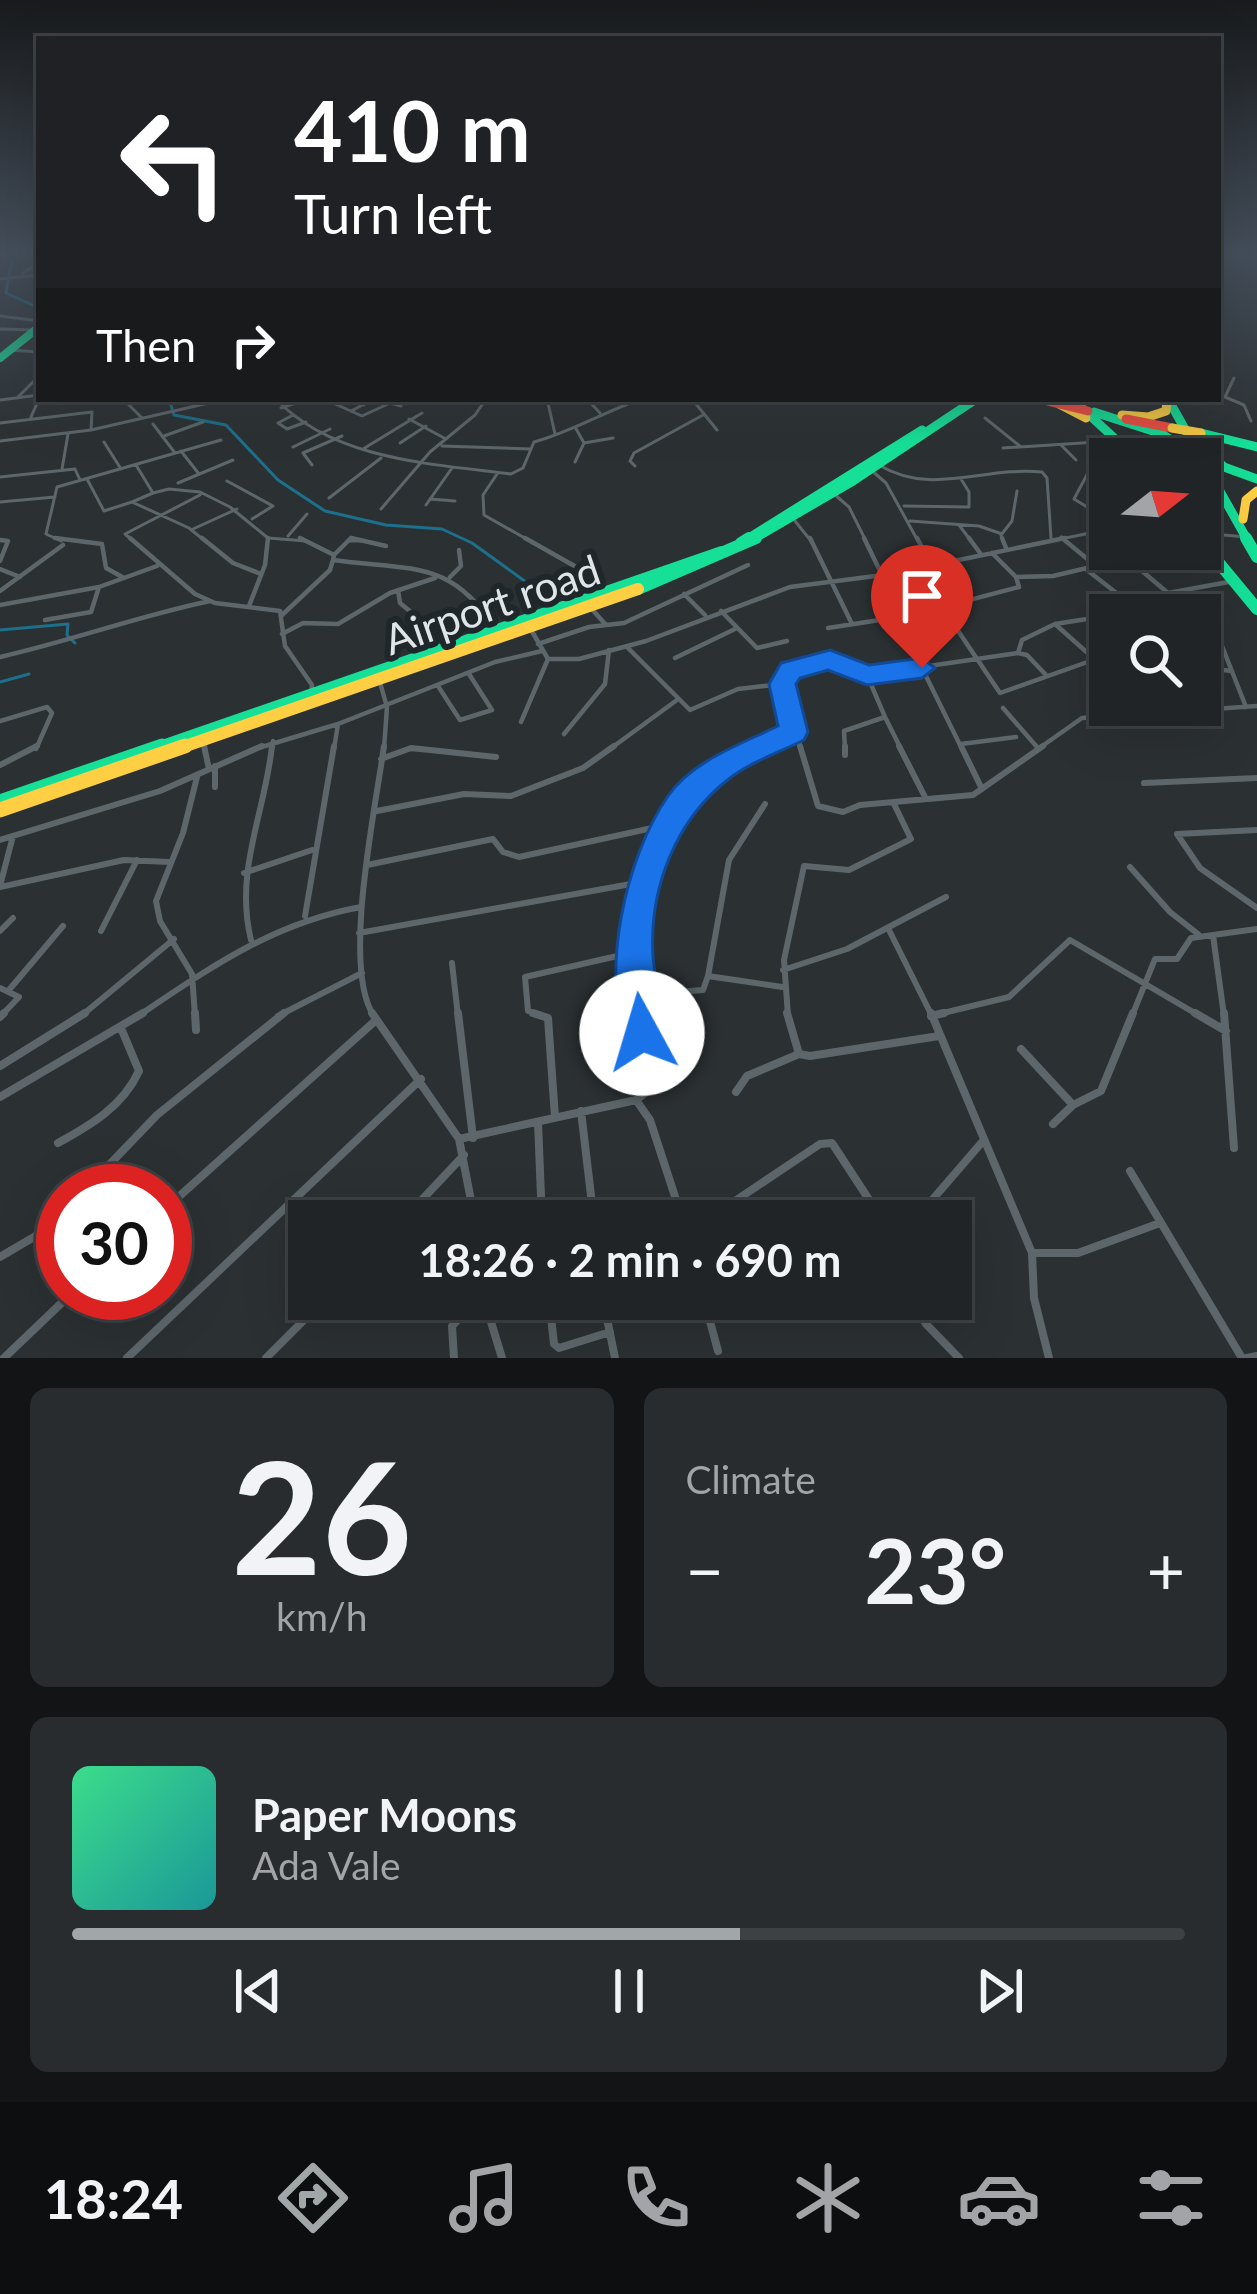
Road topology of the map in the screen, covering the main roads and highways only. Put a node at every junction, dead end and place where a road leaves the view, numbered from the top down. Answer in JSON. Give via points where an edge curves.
{"nodes":[{"id":1,"x":36,"y":328,"type":"edge"},
{"id":2,"x":5,"y":354,"type":"edge"},
{"id":3,"x":970,"y":402,"type":"edge"},
{"id":4,"x":1169,"y":402,"type":"edge"},
{"id":5,"x":1172,"y":402,"type":"edge"},
{"id":6,"x":1172,"y":402,"type":"edge"},
{"id":7,"x":1083,"y":408,"type":"edge"},
{"id":8,"x":937,"y":423,"type":"junction"},
{"id":9,"x":1110,"y":438,"type":"edge"},
{"id":10,"x":1113,"y":438,"type":"edge"},
{"id":11,"x":1172,"y":438,"type":"edge"},
{"id":12,"x":1185,"y":438,"type":"edge"},
{"id":13,"x":1191,"y":438,"type":"edge"},
{"id":14,"x":1193,"y":438,"type":"edge"},
{"id":15,"x":1257,"y":447,"type":"edge"},
{"id":16,"x":1221,"y":448,"type":"edge"},
{"id":17,"x":1221,"y":465,"type":"edge"},
{"id":18,"x":1256,"y":482,"type":"edge"},
{"id":19,"x":1221,"y":483,"type":"edge"},
{"id":20,"x":1221,"y":492,"type":"edge"},
{"id":21,"x":1243,"y":519,"type":"junction"},
{"id":22,"x":1253,"y":540,"type":"edge"},
{"id":23,"x":1257,"y":556,"type":"edge"},
{"id":24,"x":1221,"y":561,"type":"edge"},
{"id":25,"x":1221,"y":564,"type":"edge"},
{"id":26,"x":633,"y":589,"type":"junction"},
{"id":27,"x":1257,"y":605,"type":"edge"},
{"id":28,"x":453,"y":650,"type":"junction"},
{"id":29,"x":60,"y":786,"type":"junction"},
{"id":30,"x":0,"y":806,"type":"edge"}],
"edges":[{"from":1,"to":2,"type":"main road"},
{"from":3,"to":8,"type":"main road","name":"Airport road"},
{"from":4,"to":7,"type":"main road","via":[[1154,417]]},
{"from":5,"to":14,"type":"main road"},
{"from":6,"to":13,"type":"main road"},
{"from":7,"to":9,"type":"main road"},
{"from":7,"to":10,"type":"main road"},
{"from":7,"to":11,"type":"main road"},
{"from":7,"to":12,"type":"main road","bridge":true},
{"from":8,"to":26,"type":"main road","name":"Airport road","via":[[760,533]]},
{"from":8,"to":26,"type":"main road","name":"Airport road","via":[[794,521]]},
{"from":15,"to":16,"type":"main road"},
{"from":17,"to":18,"type":"main road"},
{"from":18,"to":21,"type":"main road"},
{"from":19,"to":21,"type":"main road"},
{"from":20,"to":22,"type":"main road"},
{"from":21,"to":22,"type":"main road"},
{"from":22,"to":23,"type":"main road"},
{"from":24,"to":27,"type":"main road"},
{"from":25,"to":27,"type":"main road"},
{"from":26,"to":28,"type":"main road","name":"Airport road"},
{"from":26,"to":28,"type":"main road","name":"Airport road"},
{"from":28,"to":29,"type":"main road","name":"Airport road"},
{"from":28,"to":29,"type":"main road","name":"Airport road"},
{"from":29,"to":30,"type":"main road","name":"Airport road"}]}
